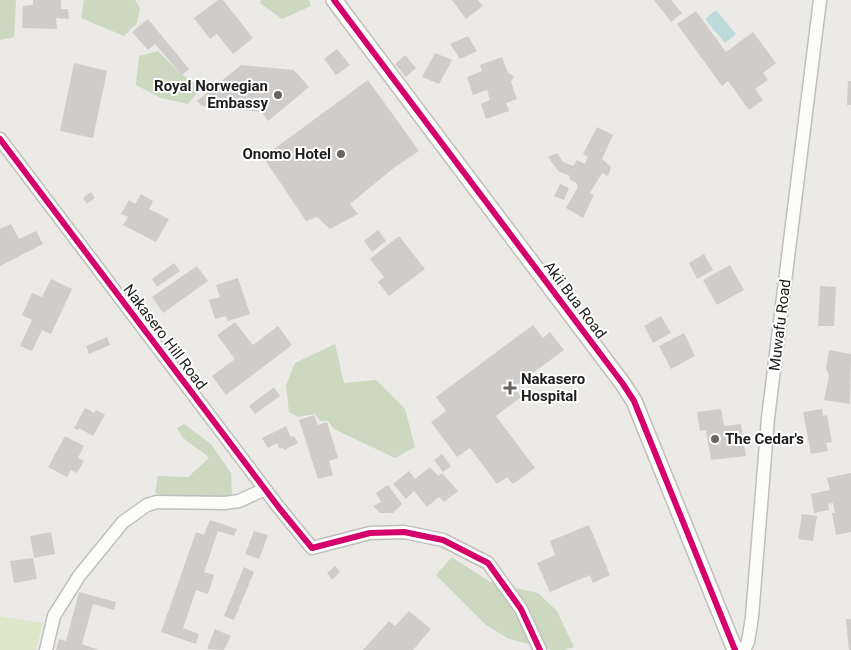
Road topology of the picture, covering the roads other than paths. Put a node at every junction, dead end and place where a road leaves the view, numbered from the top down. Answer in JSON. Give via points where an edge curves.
{"nodes":[{"id":1,"x":334,"y":0,"type":"edge"},
{"id":2,"x":820,"y":0,"type":"edge"},
{"id":3,"x":0,"y":140,"type":"edge"},
{"id":4,"x":265,"y":489,"type":"junction"},
{"id":5,"x":46,"y":650,"type":"edge"},
{"id":6,"x":540,"y":650,"type":"edge"},
{"id":7,"x":735,"y":650,"type":"edge"},
{"id":8,"x":744,"y":650,"type":"edge"}],
"edges":[{"from":1,"to":7,"type":"street","name":"Akii Bua Road","via":[[634,401]]},
{"from":2,"to":8,"type":"street","name":"Muwafu Road","via":[[768,418],[752,617]]},
{"from":3,"to":4,"type":"street","name":"Nakasero Hill Road"},
{"from":4,"to":5,"type":"street","via":[[239,501],[226,503],[157,502],[146,505],[122,522],[79,576],[54,616]]},
{"from":4,"to":6,"type":"street","name":"Nakasero Hill Road","via":[[312,548],[370,533],[404,532],[443,540],[488,564],[521,608]]}]}
